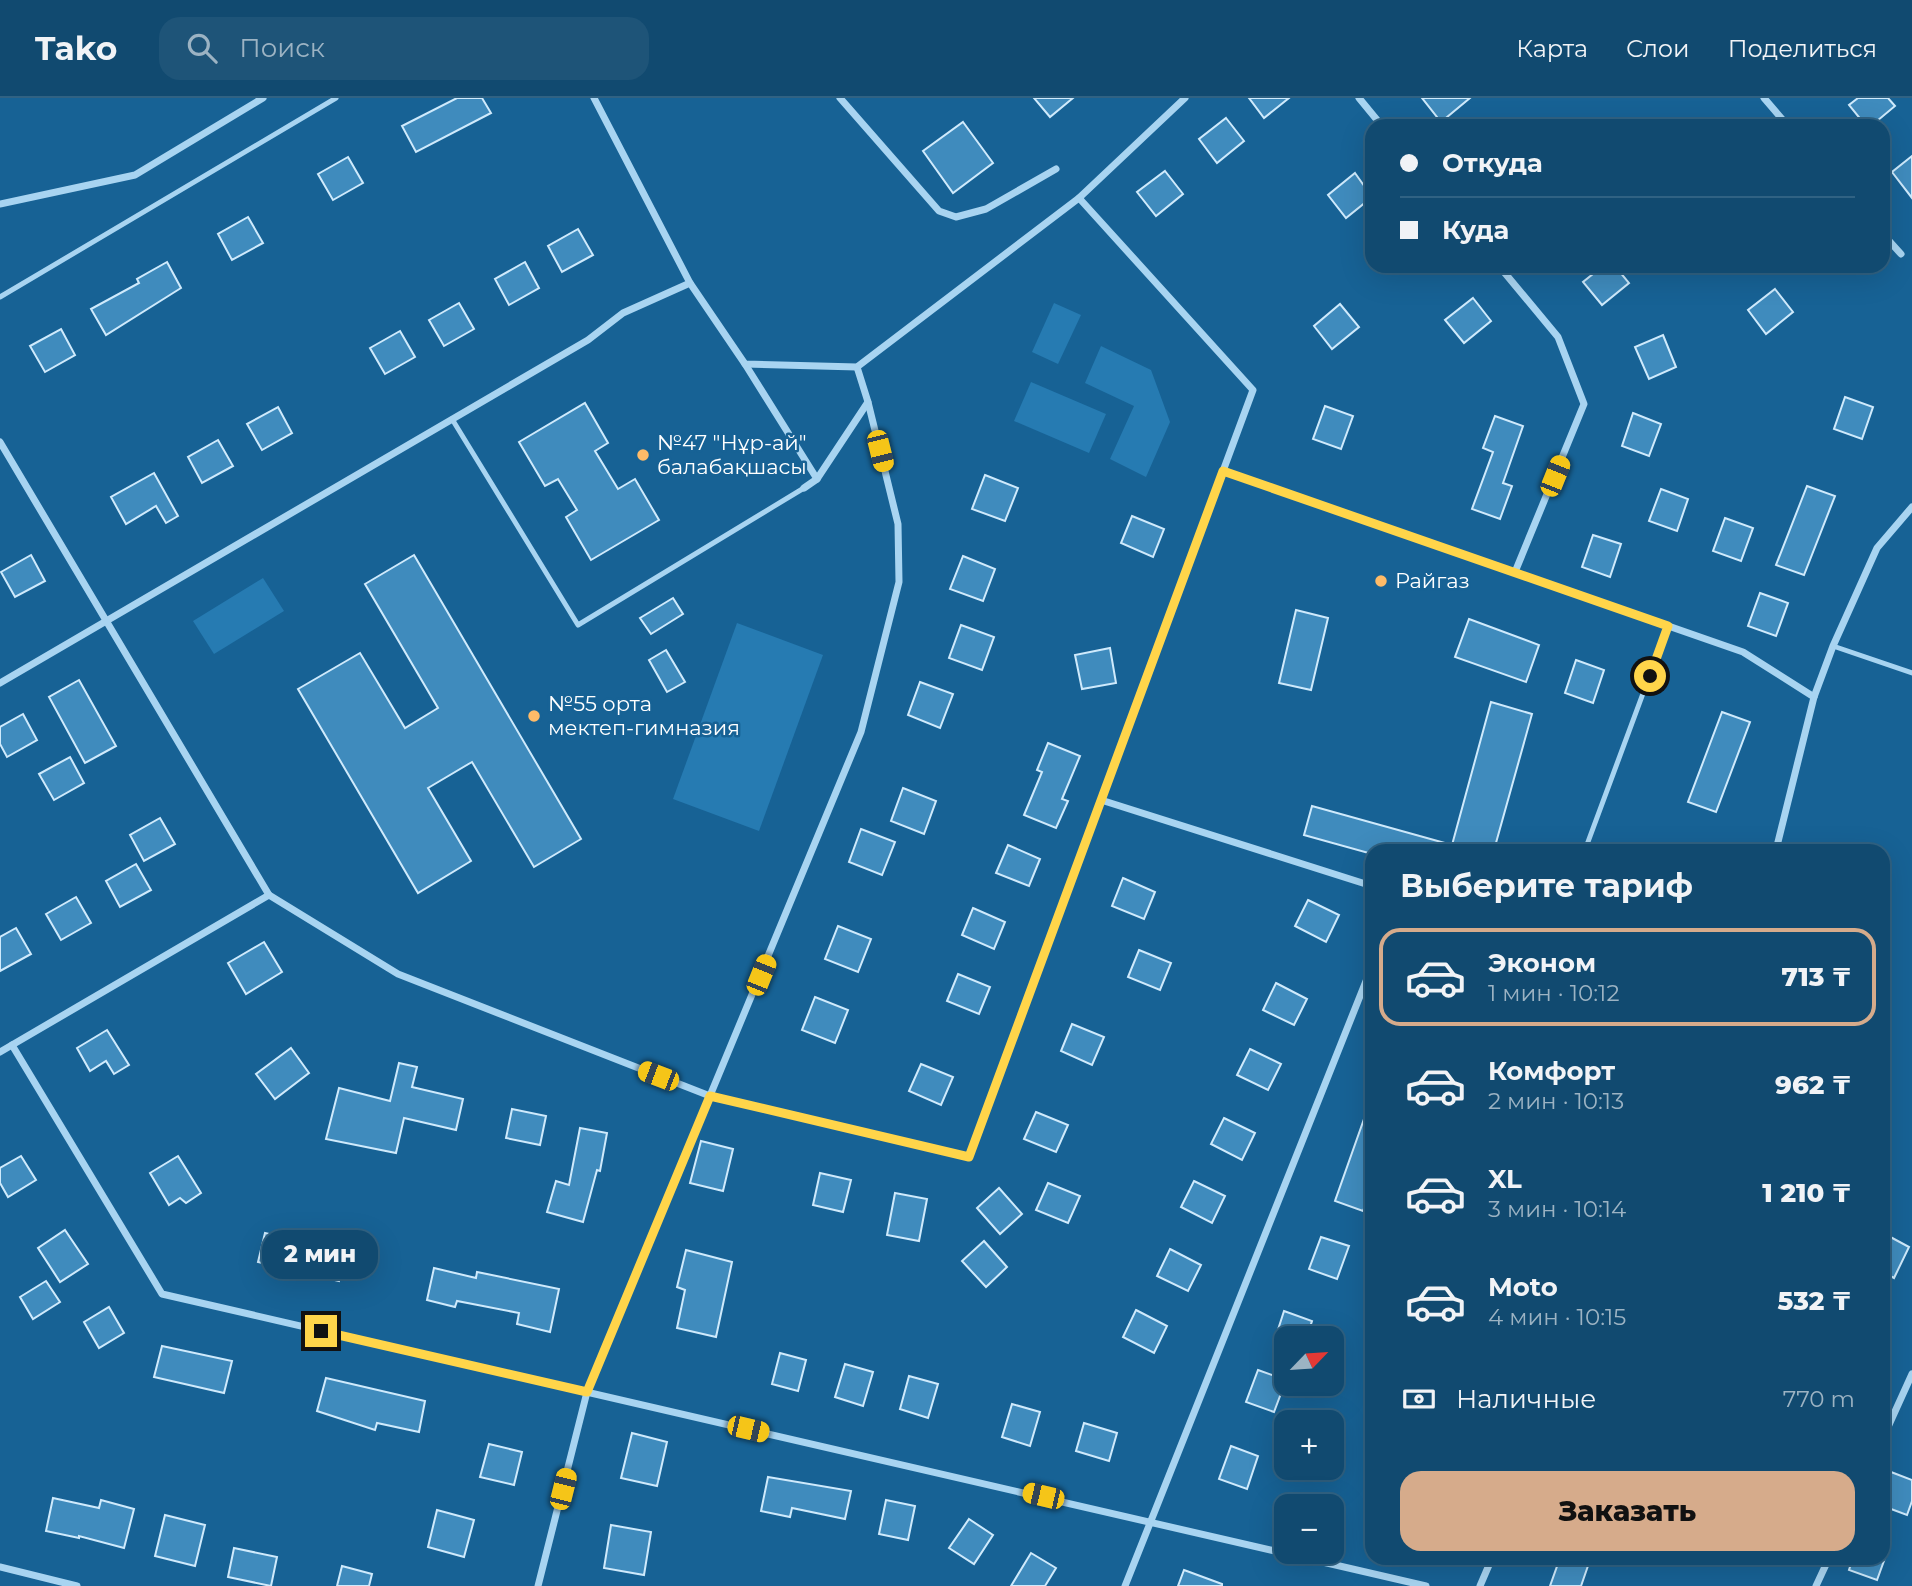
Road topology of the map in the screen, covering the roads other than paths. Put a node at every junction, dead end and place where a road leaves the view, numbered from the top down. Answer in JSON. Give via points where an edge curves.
{"nodes":[{"id":1,"x":263,"y":98,"type":"edge"},
{"id":2,"x":336,"y":98,"type":"edge"},
{"id":3,"x":594,"y":98,"type":"edge"},
{"id":4,"x":840,"y":98,"type":"edge"},
{"id":5,"x":1185,"y":98,"type":"edge"},
{"id":6,"x":1359,"y":98,"type":"edge"},
{"id":7,"x":1764,"y":98,"type":"edge"},
{"id":8,"x":1376,"y":119,"type":"edge"},
{"id":9,"x":1782,"y":119,"type":"edge"},
{"id":10,"x":1056,"y":169,"type":"dead end"},
{"id":11,"x":1079,"y":198,"type":"junction"},
{"id":12,"x":0,"y":204,"type":"edge"},
{"id":13,"x":1890,"y":242,"type":"edge"},
{"id":14,"x":1900,"y":254,"type":"dead end"},
{"id":15,"x":1505,"y":273,"type":"edge"},
{"id":16,"x":690,"y":283,"type":"junction"},
{"id":17,"x":0,"y":297,"type":"edge"},
{"id":18,"x":746,"y":363,"type":"junction"},
{"id":19,"x":857,"y":367,"type":"junction"},
{"id":20,"x":868,"y":402,"type":"junction"},
{"id":21,"x":452,"y":419,"type":"junction"},
{"id":22,"x":0,"y":442,"type":"edge"},
{"id":23,"x":1223,"y":471,"type":"junction"},
{"id":24,"x":817,"y":479,"type":"junction"},
{"id":25,"x":804,"y":488,"type":"joint"},
{"id":26,"x":1912,"y":507,"type":"edge"},
{"id":27,"x":1514,"y":572,"type":"junction"},
{"id":28,"x":105,"y":620,"type":"junction"},
{"id":29,"x":1668,"y":626,"type":"junction"},
{"id":30,"x":1833,"y":646,"type":"junction"},
{"id":31,"x":1912,"y":673,"type":"edge"},
{"id":32,"x":0,"y":683,"type":"edge"},
{"id":33,"x":1814,"y":697,"type":"junction"},
{"id":34,"x":1101,"y":800,"type":"junction"},
{"id":35,"x":1587,"y":844,"type":"edge"},
{"id":36,"x":1777,"y":844,"type":"edge"},
{"id":37,"x":1365,"y":884,"type":"edge"},
{"id":38,"x":269,"y":895,"type":"junction"},
{"id":39,"x":1365,"y":984,"type":"edge"},
{"id":40,"x":12,"y":1045,"type":"junction"},
{"id":41,"x":0,"y":1052,"type":"edge"},
{"id":42,"x":710,"y":1096,"type":"junction"},
{"id":43,"x":1912,"y":1374,"type":"edge"},
{"id":44,"x":587,"y":1392,"type":"junction"},
{"id":45,"x":1890,"y":1423,"type":"edge"},
{"id":46,"x":1151,"y":1521,"type":"junction"},
{"id":47,"x":1489,"y":1565,"type":"edge"},
{"id":48,"x":1826,"y":1565,"type":"edge"},
{"id":49,"x":0,"y":1567,"type":"edge"},
{"id":50,"x":77,"y":1586,"type":"edge"},
{"id":51,"x":538,"y":1586,"type":"edge"},
{"id":52,"x":1125,"y":1586,"type":"edge"},
{"id":53,"x":1426,"y":1586,"type":"edge"},
{"id":54,"x":1480,"y":1586,"type":"edge"},
{"id":55,"x":1816,"y":1586,"type":"edge"}],
"edges":[{"from":1,"to":12,"type":"street","via":[[135,175]]},
{"from":2,"to":17,"type":"lane"},
{"from":3,"to":16,"type":"street"},
{"from":4,"to":10,"type":"street","via":[[939,211],[956,217],[986,209]]},
{"from":5,"to":11,"type":"street"},
{"from":6,"to":8,"type":"street"},
{"from":7,"to":9,"type":"street"},
{"from":11,"to":19,"type":"street"},
{"from":11,"to":23,"type":"street","via":[[1253,390]]},
{"from":13,"to":14,"type":"street"},
{"from":15,"to":27,"type":"street","via":[[1558,337],[1584,404]]},
{"from":16,"to":18,"type":"street"},
{"from":16,"to":21,"type":"street","via":[[623,313],[588,340]]},
{"from":18,"to":19,"type":"street"},
{"from":18,"to":24,"type":"street"},
{"from":19,"to":20,"type":"street"},
{"from":20,"to":24,"type":"street"},
{"from":20,"to":42,"type":"street","via":[[898,524],[899,582],[861,732]]},
{"from":21,"to":25,"type":"lane","via":[[578,625]]},
{"from":21,"to":28,"type":"street"},
{"from":22,"to":28,"type":"street"},
{"from":23,"to":27,"type":"street"},
{"from":23,"to":34,"type":"street"},
{"from":24,"to":25,"type":"street"},
{"from":26,"to":30,"type":"street","via":[[1877,548]]},
{"from":27,"to":29,"type":"street"},
{"from":28,"to":32,"type":"street"},
{"from":28,"to":38,"type":"street"},
{"from":29,"to":33,"type":"street","via":[[1743,652]]},
{"from":29,"to":35,"type":"lane"},
{"from":30,"to":31,"type":"lane"},
{"from":30,"to":33,"type":"street"},
{"from":33,"to":36,"type":"street"},
{"from":34,"to":37,"type":"street"},
{"from":34,"to":42,"type":"street","via":[[969,1157]]},
{"from":38,"to":40,"type":"street"},
{"from":38,"to":42,"type":"street","via":[[398,974]]},
{"from":39,"to":46,"type":"street"},
{"from":40,"to":41,"type":"street"},
{"from":40,"to":44,"type":"street","via":[[162,1294]]},
{"from":42,"to":44,"type":"street"},
{"from":43,"to":45,"type":"street"},
{"from":44,"to":46,"type":"street"},
{"from":44,"to":51,"type":"street"},
{"from":46,"to":52,"type":"street"},
{"from":46,"to":53,"type":"street"},
{"from":47,"to":54,"type":"street"},
{"from":48,"to":55,"type":"street"},
{"from":49,"to":50,"type":"street"}]}
